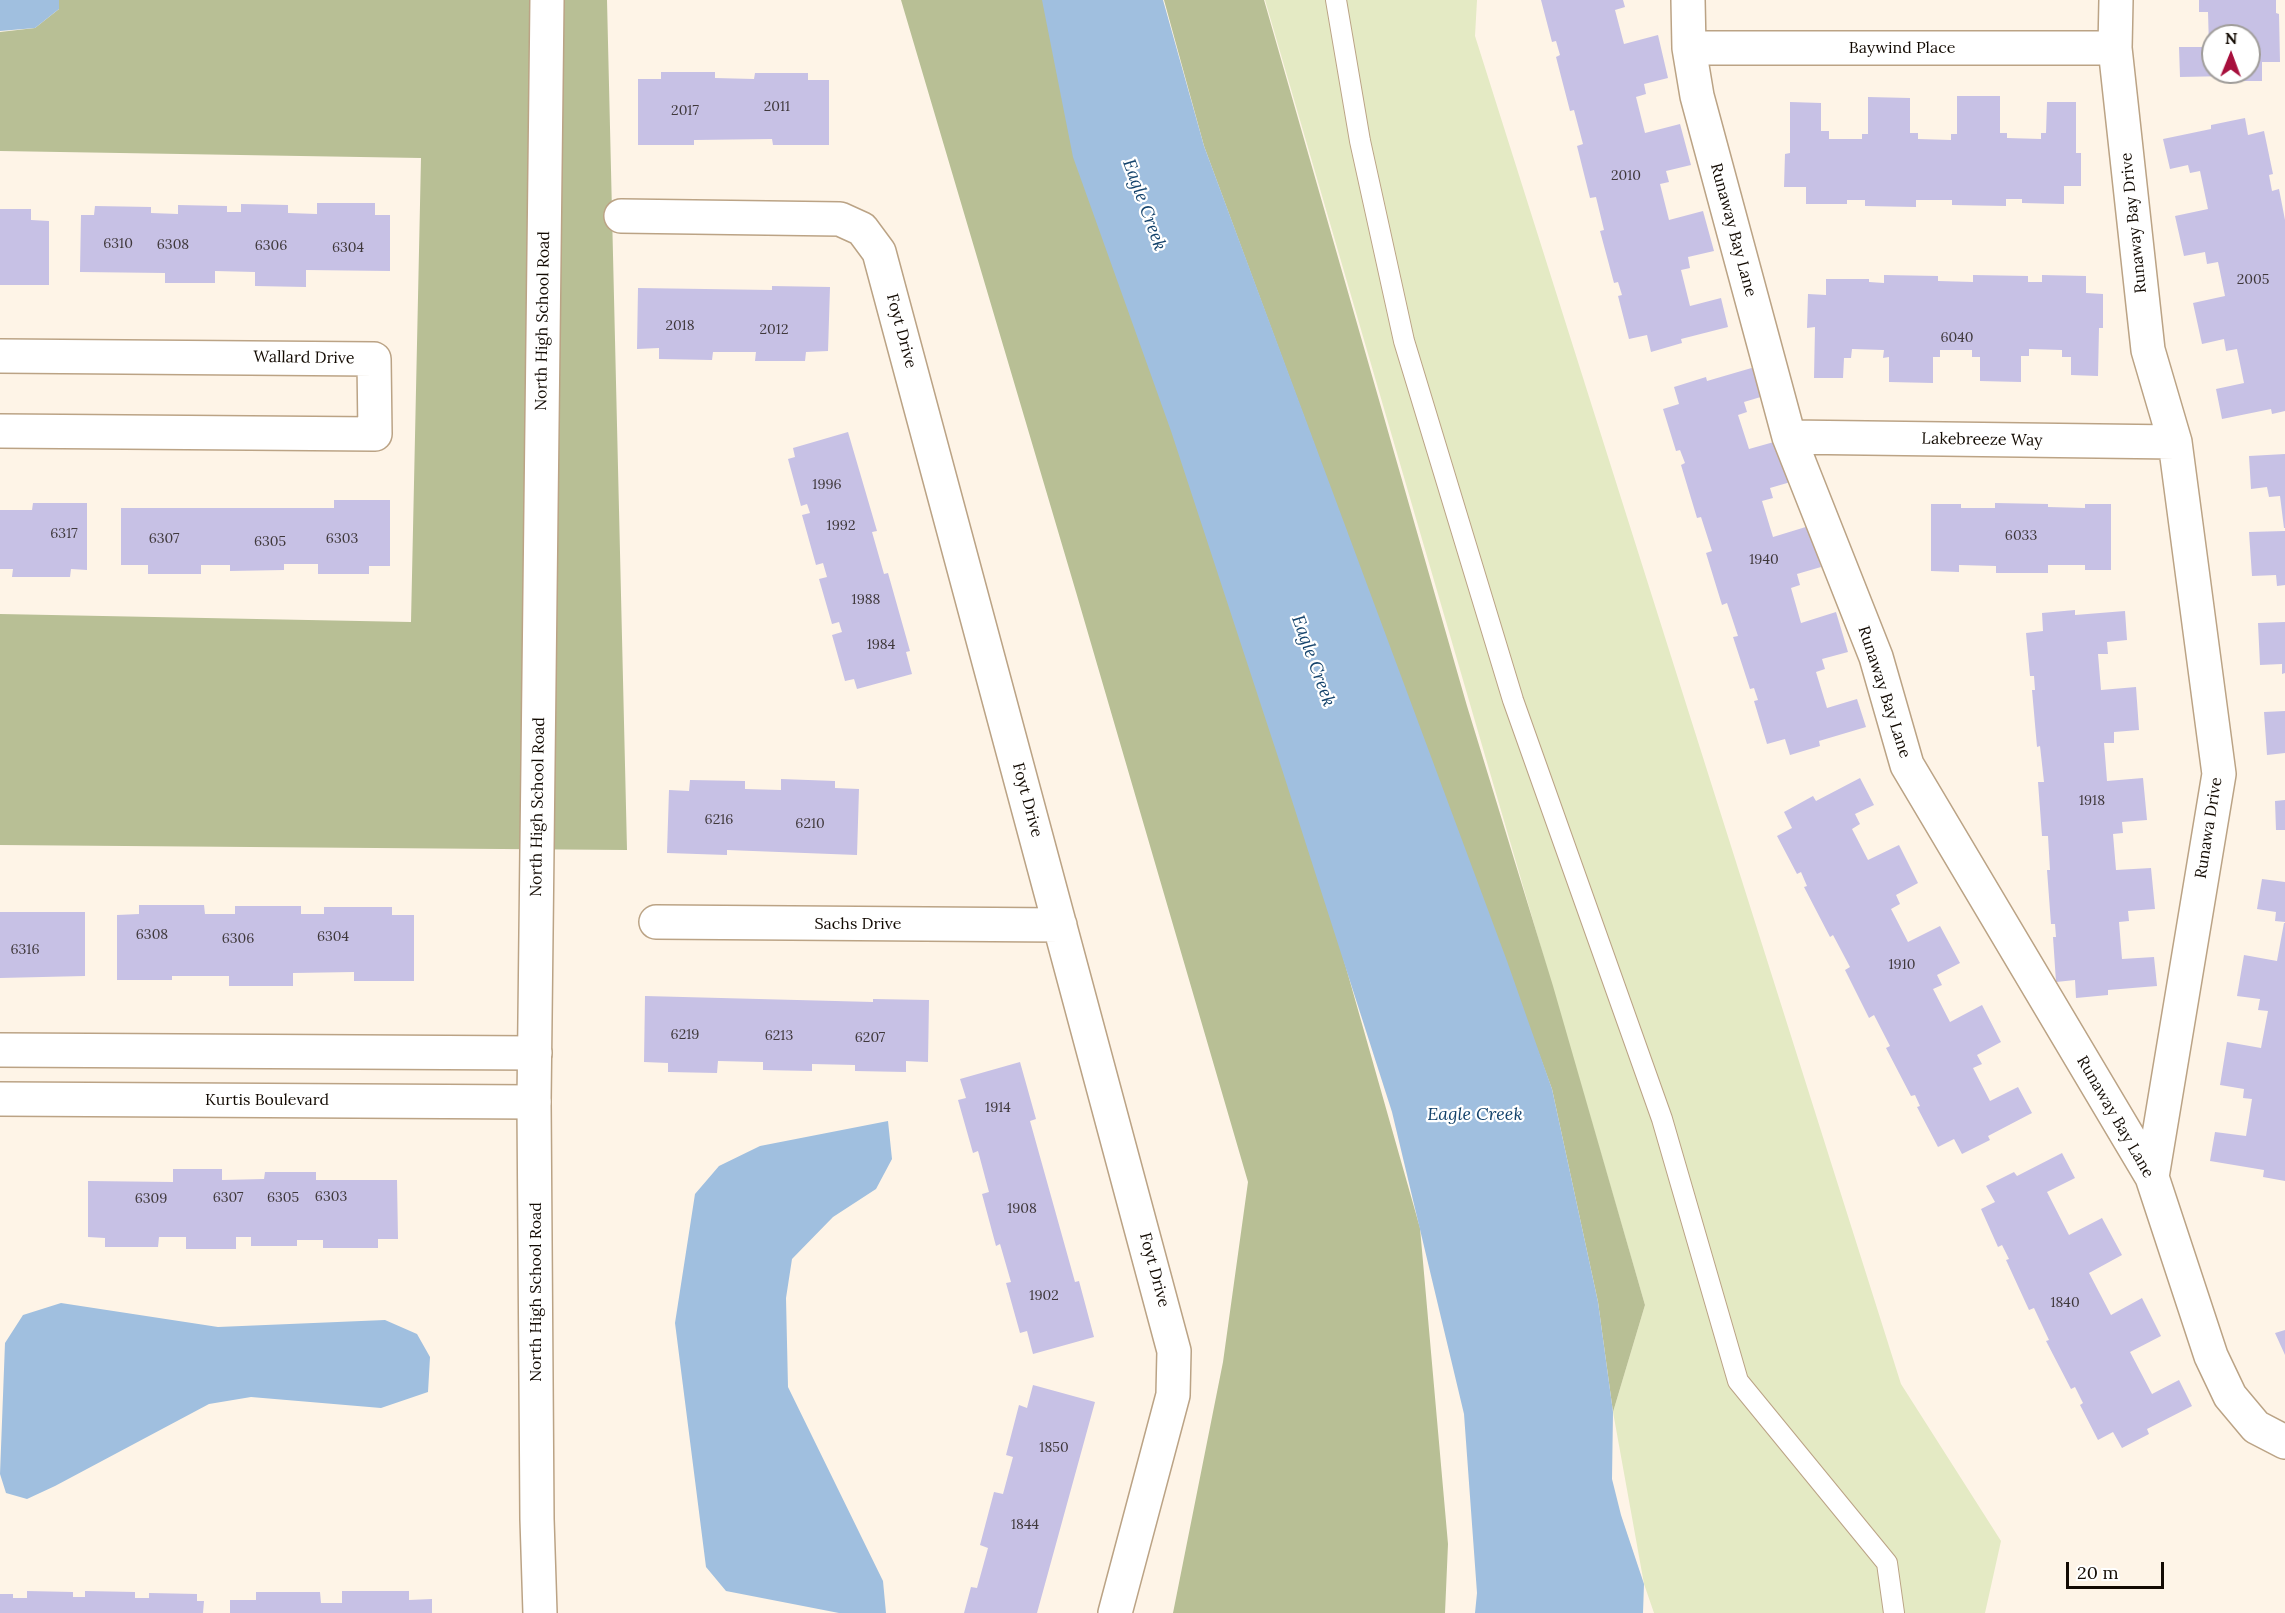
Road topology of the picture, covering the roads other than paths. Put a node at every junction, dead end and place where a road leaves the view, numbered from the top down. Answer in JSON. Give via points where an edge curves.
{"nodes":[{"id":1,"x":547,"y":0,"type":"edge"},
{"id":2,"x":1336,"y":0,"type":"edge"},
{"id":3,"x":1688,"y":0,"type":"edge"},
{"id":4,"x":2116,"y":0,"type":"edge"},
{"id":5,"x":1689,"y":48,"type":"junction"},
{"id":6,"x":2115,"y":48,"type":"junction"},
{"id":7,"x":621,"y":216,"type":"dead end"},
{"id":8,"x":0,"y":356,"type":"edge"},
{"id":9,"x":0,"y":431,"type":"edge"},
{"id":10,"x":1789,"y":437,"type":"junction"},
{"id":11,"x":2175,"y":442,"type":"junction"},
{"id":12,"x":656,"y":922,"type":"dead end"},
{"id":13,"x":1060,"y":925,"type":"junction"},
{"id":14,"x":11,"y":1050,"type":"edge"},
{"id":15,"x":275,"y":1052,"type":"junction"},
{"id":16,"x":535,"y":1053,"type":"junction"},
{"id":17,"x":10,"y":1099,"type":"edge"},
{"id":18,"x":274,"y":1100,"type":"junction"},
{"id":19,"x":534,"y":1102,"type":"junction"},
{"id":20,"x":2152,"y":1177,"type":"junction"},
{"id":21,"x":2285,"y":1442,"type":"edge"},
{"id":22,"x":540,"y":1613,"type":"edge"},
{"id":23,"x":1115,"y":1613,"type":"edge"},
{"id":24,"x":1894,"y":1613,"type":"edge"}],
"edges":[{"from":1,"to":16,"type":"street","name":"North High School Road"},
{"from":2,"to":24,"type":"lane","via":[[1360,141],[1404,341],[1513,700],[1662,1119],[1738,1381],[1887,1563]]},
{"from":3,"to":5,"type":"street","name":"Runaway Bay Lane"},
{"from":4,"to":6,"type":"street","name":"Runaway Bay Drive"},
{"from":5,"to":6,"type":"street","name":"Baywind Place"},
{"from":5,"to":10,"type":"street","name":"Runaway Bay Lane","via":[[1697,96]]},
{"from":6,"to":11,"type":"street","name":"Runaway Bay Drive","via":[[2148,350]]},
{"from":7,"to":13,"type":"street","name":"Foyt Drive","via":[[840,219],[862,229],[879,252]]},
{"from":8,"to":9,"type":"street","name":"Wallard Drive","via":[[374,359],[375,434]]},
{"from":10,"to":11,"type":"street","name":"Lakebreeze Way"},
{"from":10,"to":20,"type":"street","name":"Runaway Bay Lane","via":[[1876,657],[1907,765]]},
{"from":11,"to":20,"type":"street","name":"Runawa Drive","via":[[2219,774]]},
{"from":12,"to":13,"type":"street","name":"Sachs Drive"},
{"from":13,"to":23,"type":"street","name":"Foyt Drive","via":[[1174,1351],[1173,1395]]},
{"from":14,"to":15,"type":"street"},
{"from":14,"to":17,"type":"street"},
{"from":15,"to":16,"type":"street"},
{"from":15,"to":18,"type":"street"},
{"from":16,"to":19,"type":"street","name":"North High School Road"},
{"from":17,"to":18,"type":"street","name":"Kurtis Boulevard"},
{"from":18,"to":19,"type":"street","name":"Kurtis Boulevard"},
{"from":19,"to":22,"type":"street","name":"North High School Road"},
{"from":20,"to":21,"type":"street","name":"Runaway Bay Lane","via":[[2211,1356],[2230,1396],[2256,1427]]}]}
